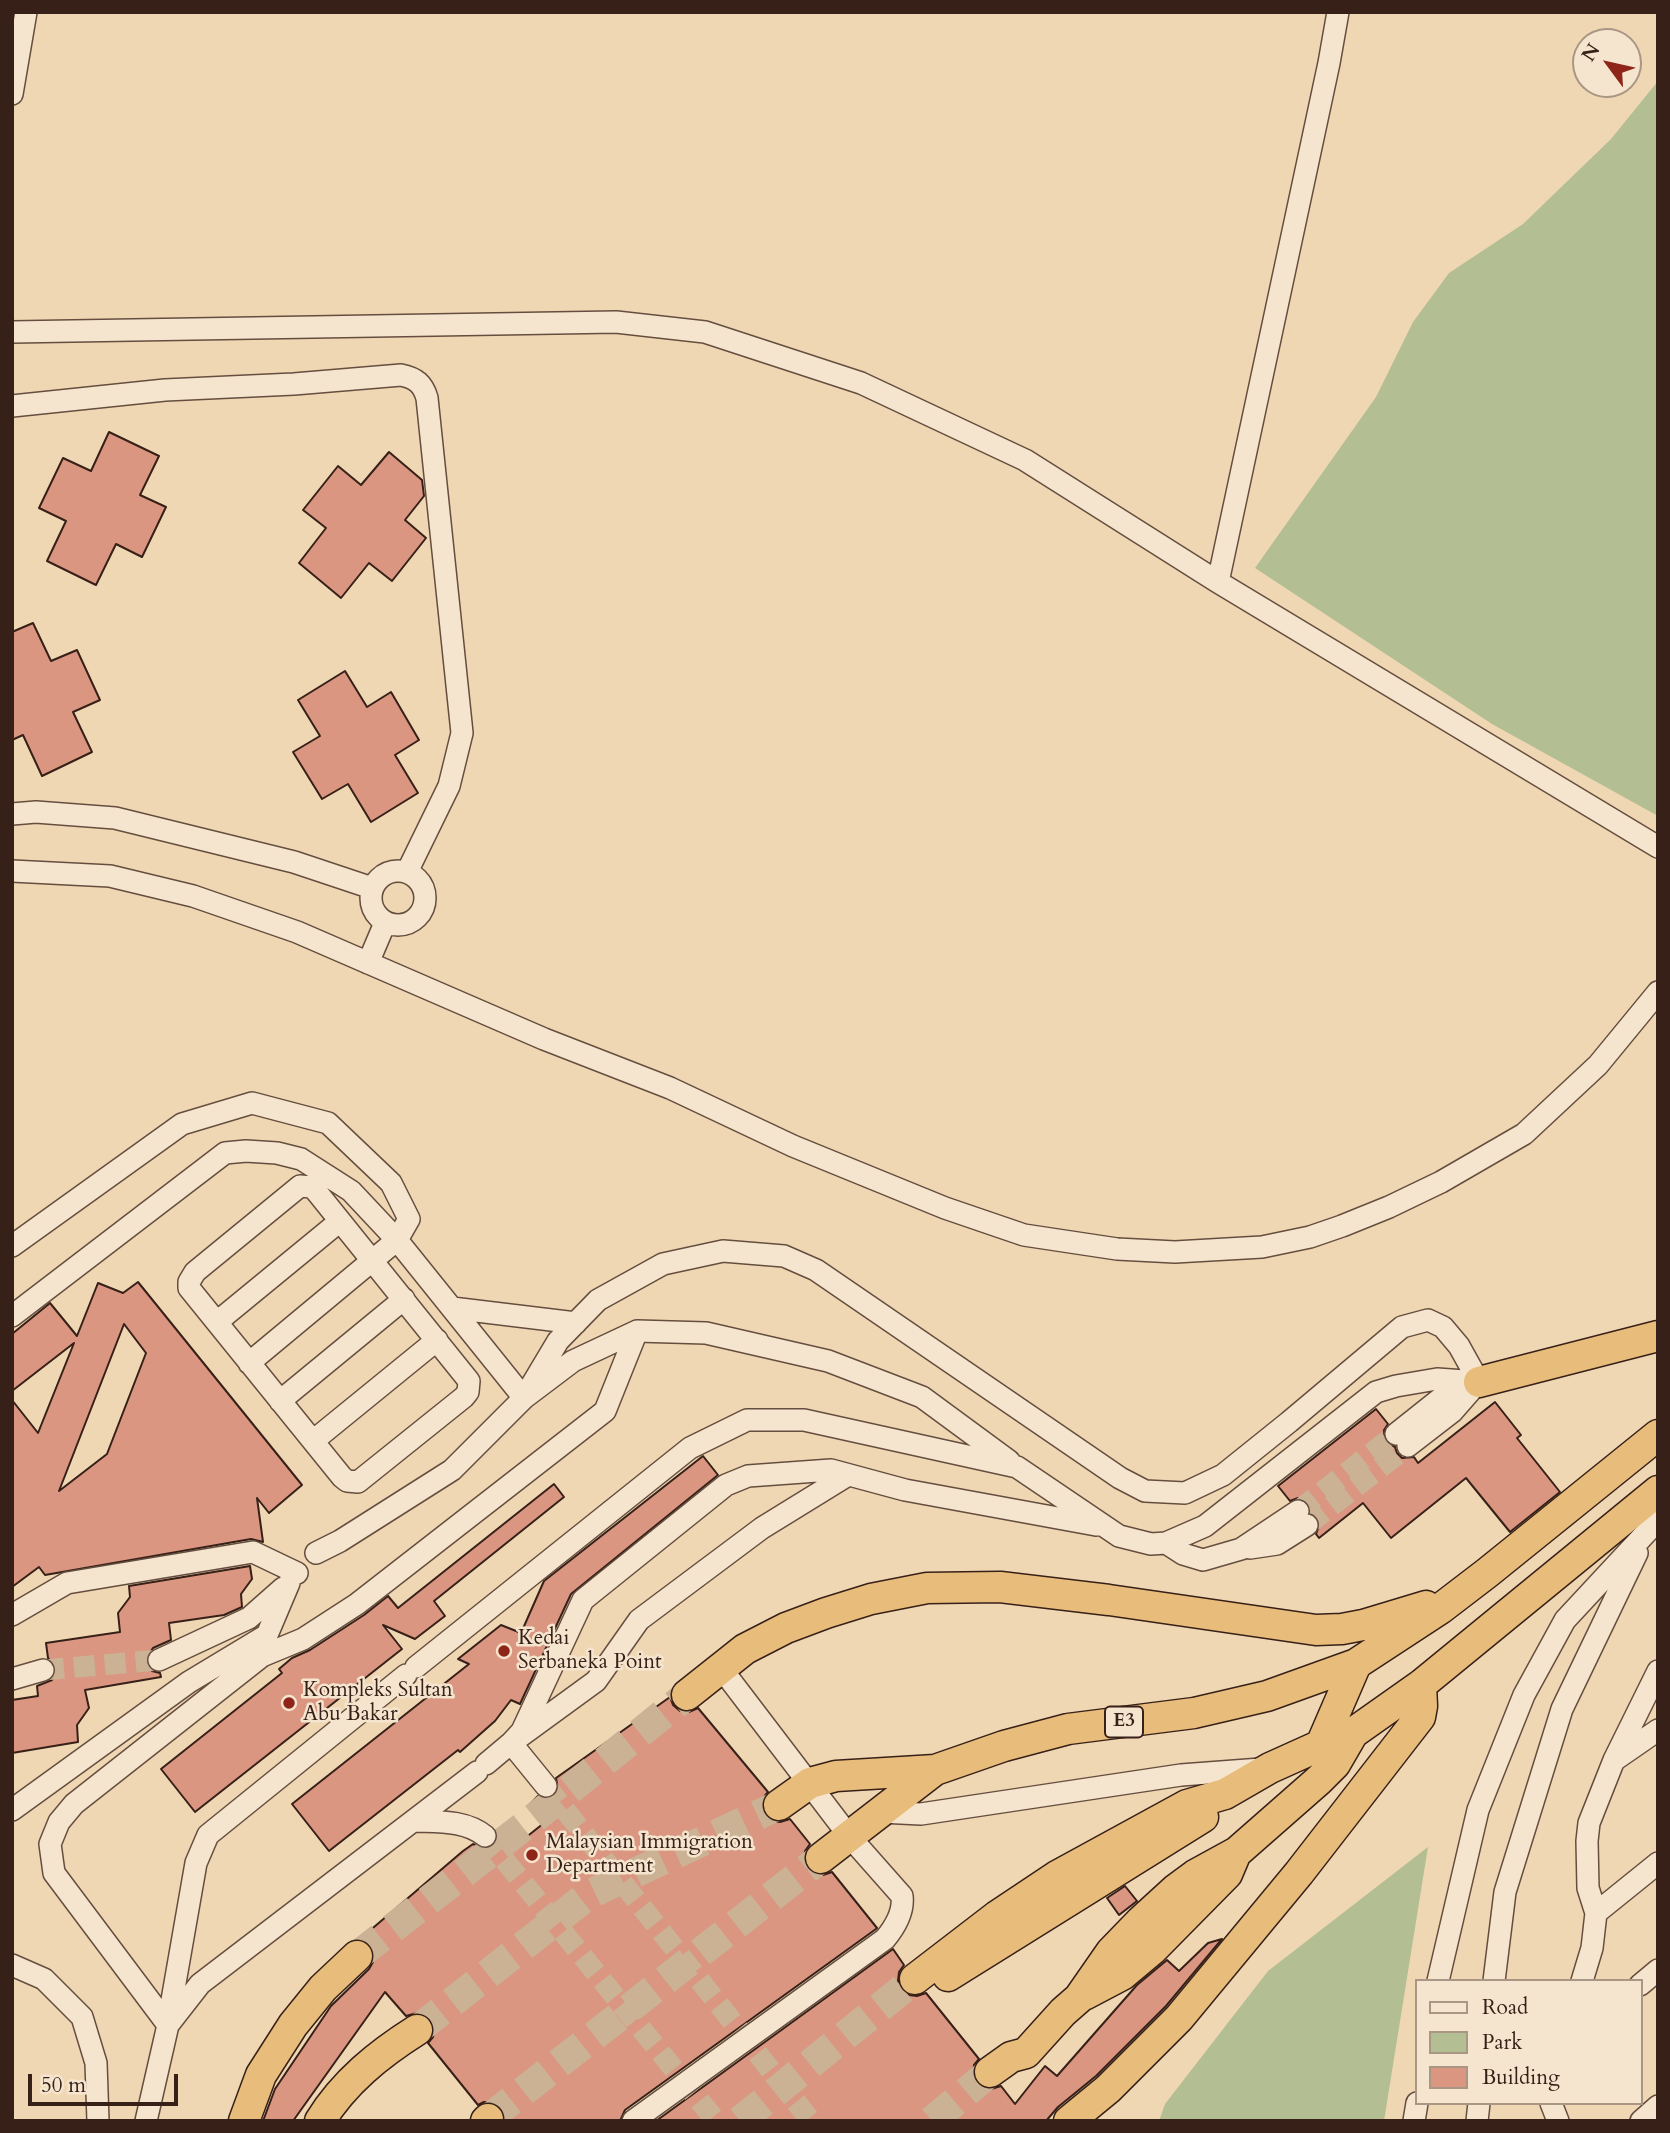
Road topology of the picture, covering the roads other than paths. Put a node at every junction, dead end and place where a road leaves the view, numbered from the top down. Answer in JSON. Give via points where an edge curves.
{"nodes":[{"id":1,"x":26,"y":12,"type":"edge"},
{"id":2,"x":1338,"y":12,"type":"edge"},
{"id":3,"x":12,"y":94,"type":"edge"},
{"id":4,"x":12,"y":332,"type":"edge"},
{"id":5,"x":12,"y":406,"type":"edge"},
{"id":6,"x":1218,"y":582,"type":"junction"},
{"id":7,"x":12,"y":814,"type":"edge"},
{"id":8,"x":1654,"y":847,"type":"edge"},
{"id":9,"x":12,"y":871,"type":"edge"},
{"id":10,"x":407,"y":872,"type":"junction"},
{"id":11,"x":372,"y":888,"type":"junction"},
{"id":12,"x":385,"y":923,"type":"junction"},
{"id":13,"x":368,"y":963,"type":"junction"},
{"id":14,"x":1656,"y":993,"type":"edge"},
{"id":15,"x":340,"y":1221,"type":"junction"},
{"id":16,"x":397,"y":1240,"type":"junction"},
{"id":17,"x":12,"y":1246,"type":"edge"},
{"id":18,"x":373,"y":1261,"type":"junction"},
{"id":19,"x":404,"y":1299,"type":"junction"},
{"id":20,"x":452,"y":1308,"type":"junction"},
{"id":21,"x":12,"y":1316,"type":"edge"},
{"id":22,"x":216,"y":1322,"type":"junction"},
{"id":23,"x":576,"y":1323,"type":"junction"},
{"id":24,"x":637,"y":1331,"type":"junction"},
{"id":25,"x":1658,"y":1336,"type":"edge"},
{"id":26,"x":437,"y":1339,"type":"junction"},
{"id":27,"x":249,"y":1363,"type":"junction"},
{"id":28,"x":1479,"y":1382,"type":"junction"},
{"id":29,"x":524,"y":1398,"type":"junction"},
{"id":30,"x":280,"y":1401,"type":"junction"},
{"id":31,"x":1658,"y":1435,"type":"edge"},
{"id":32,"x":1402,"y":1440,"type":"tunnel mouth"},
{"id":33,"x":313,"y":1441,"type":"junction"},
{"id":34,"x":1017,"y":1467,"type":"junction"},
{"id":35,"x":848,"y":1475,"type":"junction"},
{"id":36,"x":1658,"y":1491,"type":"edge"},
{"id":37,"x":1302,"y":1518,"type":"tunnel mouth"},
{"id":38,"x":1106,"y":1527,"type":"junction"},
{"id":39,"x":1651,"y":1528,"type":"edge"},
{"id":40,"x":1166,"y":1543,"type":"junction"},
{"id":41,"x":302,"y":1567,"type":"junction"},
{"id":42,"x":1440,"y":1609,"type":"junction"},
{"id":43,"x":12,"y":1615,"type":"edge"},
{"id":44,"x":159,"y":1660,"type":"tunnel mouth"},
{"id":45,"x":1356,"y":1664,"type":"junction"},
{"id":46,"x":721,"y":1668,"type":"junction"},
{"id":47,"x":43,"y":1670,"type":"tunnel mouth"},
{"id":48,"x":1658,"y":1671,"type":"edge"},
{"id":49,"x":12,"y":1679,"type":"edge"},
{"id":50,"x":1420,"y":1685,"type":"junction"},
{"id":51,"x":687,"y":1695,"type":"tunnel mouth"},
{"id":52,"x":1658,"y":1730,"type":"edge"},
{"id":53,"x":1353,"y":1733,"type":"junction"},
{"id":54,"x":511,"y":1743,"type":"junction"},
{"id":55,"x":1321,"y":1745,"type":"junction"},
{"id":56,"x":1614,"y":1760,"type":"junction"},
{"id":57,"x":1270,"y":1769,"type":"junction"},
{"id":58,"x":935,"y":1770,"type":"junction"},
{"id":59,"x":810,"y":1783,"type":"junction"},
{"id":60,"x":546,"y":1786,"type":"tunnel mouth"},
{"id":61,"x":779,"y":1804,"type":"tunnel mouth"},
{"id":62,"x":12,"y":1810,"type":"edge"},
{"id":63,"x":880,"y":1812,"type":"junction"},
{"id":64,"x":414,"y":1821,"type":"junction"},
{"id":65,"x":485,"y":1836,"type":"tunnel mouth"},
{"id":66,"x":849,"y":1836,"type":"junction"},
{"id":67,"x":821,"y":1858,"type":"tunnel mouth"},
{"id":68,"x":1658,"y":1863,"type":"edge"},
{"id":69,"x":1596,"y":1913,"type":"junction"},
{"id":70,"x":357,"y":1956,"type":"tunnel mouth"},
{"id":71,"x":12,"y":1965,"type":"edge"},
{"id":72,"x":1658,"y":1970,"type":"edge"},
{"id":73,"x":1438,"y":1979,"type":"edge"},
{"id":74,"x":1494,"y":1979,"type":"edge"},
{"id":75,"x":1583,"y":1979,"type":"edge"},
{"id":76,"x":1642,"y":1982,"type":"edge"},
{"id":77,"x":921,"y":1987,"type":"tunnel mouth"},
{"id":78,"x":168,"y":2025,"type":"junction"},
{"id":79,"x":417,"y":2031,"type":"tunnel mouth"},
{"id":80,"x":995,"y":2079,"type":"tunnel mouth"},
{"id":81,"x":1658,"y":2106,"type":"edge"},
{"id":82,"x":98,"y":2121,"type":"edge"},
{"id":83,"x":146,"y":2121,"type":"edge"},
{"id":84,"x":244,"y":2121,"type":"edge"},
{"id":85,"x":320,"y":2121,"type":"edge"},
{"id":86,"x":633,"y":2121,"type":"edge"},
{"id":87,"x":1069,"y":2121,"type":"edge"},
{"id":88,"x":1641,"y":2121,"type":"edge"}],
"edges":[{"from":1,"to":3,"type":"street"},
{"from":2,"to":6,"type":"street"},
{"from":4,"to":6,"type":"street","via":[[616,321],[705,332],[861,383],[1025,460]]},
{"from":5,"to":10,"type":"street","via":[[165,390],[401,375],[418,382],[427,398],[462,733],[449,786]]},
{"from":6,"to":8,"type":"street"},
{"from":7,"to":11,"type":"street","via":[[115,818],[294,862]]},
{"from":9,"to":13,"type":"street","via":[[110,876],[192,896],[297,932]]},
{"from":10,"to":11,"type":"street","via":[[386,873]]},
{"from":10,"to":12,"type":"street","via":[[422,884],[423,909],[410,923]]},
{"from":11,"to":12,"type":"street","via":[[372,908]]},
{"from":12,"to":13,"type":"street"},
{"from":13,"to":14,"type":"street","via":[[945,1208],[1024,1235],[1117,1249],[1175,1252],[1262,1247],[1310,1237],[1441,1182],[1524,1134],[1598,1065]]},
{"from":15,"to":18,"type":"street"},
{"from":15,"to":22,"type":"street"},
{"from":15,"to":22,"type":"street","via":[[316,1191],[306,1186],[295,1189],[191,1276],[192,1293]]},
{"from":16,"to":17,"type":"street","via":[[409,1219],[391,1183],[328,1123],[252,1103],[182,1124]]},
{"from":16,"to":18,"type":"street"},
{"from":16,"to":20,"type":"street"},
{"from":16,"to":21,"type":"street","via":[[351,1191],[301,1159],[277,1153],[225,1153]]},
{"from":18,"to":19,"type":"street"},
{"from":18,"to":27,"type":"street"},
{"from":19,"to":26,"type":"street"},
{"from":19,"to":30,"type":"street"},
{"from":20,"to":23,"type":"street"},
{"from":20,"to":29,"type":"street"},
{"from":22,"to":27,"type":"street"},
{"from":23,"to":28,"type":"street","via":[[598,1300],[663,1264],[723,1251],[784,1255],[816,1270],[1145,1491],[1185,1493],[1223,1475],[1402,1327],[1428,1320],[1443,1327]]},
{"from":23,"to":29,"type":"street","via":[[558,1341]]},
{"from":24,"to":29,"type":"street","via":[[573,1361]]},
{"from":24,"to":34,"type":"street","via":[[706,1333],[828,1361],[922,1397]]},
{"from":24,"to":78,"type":"street","via":[[606,1411],[357,1604],[303,1639],[262,1656],[74,1804],[60,1822],[50,1844],[54,1873]]},
{"from":25,"to":28,"type":"highway"},
{"from":26,"to":33,"type":"street"},
{"from":26,"to":33,"type":"street","via":[[466,1376],[469,1387],[464,1397],[363,1479],[352,1482],[342,1477]]},
{"from":27,"to":30,"type":"street"},
{"from":28,"to":32,"type":"street","via":[[1440,1399]]},
{"from":28,"to":40,"type":"street","via":[[1437,1379],[1376,1392],[1205,1526]]},
{"from":29,"to":41,"type":"street","via":[[452,1470]]},
{"from":30,"to":33,"type":"street"},
{"from":31,"to":42,"type":"highway","number":"E3"},
{"from":34,"to":38,"type":"street"},
{"from":34,"to":78,"type":"street","via":[[804,1420],[747,1420],[690,1448],[208,1835],[195,1863]]},
{"from":35,"to":38,"type":"street"},
{"from":35,"to":54,"type":"street","via":[[762,1528],[639,1620],[597,1681]]},
{"from":35,"to":54,"type":"street","via":[[831,1470],[748,1476],[726,1485],[583,1601],[522,1731]]},
{"from":36,"to":50,"type":"highway"},
{"from":37,"to":40,"type":"street","via":[[1241,1549],[1203,1560]]},
{"from":38,"to":40,"type":"street","via":[[1119,1536]]},
{"from":39,"to":73,"type":"street","via":[[1565,1620],[1524,1695],[1478,1810]]},
{"from":39,"to":74,"type":"street","via":[[1562,1709],[1505,1892]]},
{"from":41,"to":43,"type":"street","via":[[253,1552],[67,1583]]},
{"from":41,"to":44,"type":"street","via":[[249,1618]]},
{"from":41,"to":62,"type":"street","via":[[267,1634],[189,1682]]},
{"from":42,"to":45,"type":"highway","number":"E3"},
{"from":42,"to":46,"type":"highway","via":[[1423,1606],[1352,1627],[1316,1630],[1000,1587],[927,1588],[827,1612],[745,1649]]},
{"from":45,"to":55,"type":"highway"},
{"from":45,"to":58,"type":"highway","number":"E3","via":[[1267,1696],[1194,1713],[1068,1729]]},
{"from":46,"to":51,"type":"highway"},
{"from":46,"to":59,"type":"street"},
{"from":47,"to":49,"type":"street"},
{"from":48,"to":56,"type":"street"},
{"from":50,"to":53,"type":"highway"},
{"from":50,"to":87,"type":"highway","via":[[1420,1717],[1299,1873],[1179,2018]]},
{"from":52,"to":56,"type":"street"},
{"from":53,"to":55,"type":"highway"},
{"from":53,"to":80,"type":"highway","via":[[1335,1765],[1237,1852],[1195,1875],[1141,1921],[1111,1952],[1079,1998],[1026,2053],[1011,2057]]},
{"from":54,"to":60,"type":"street"},
{"from":54,"to":64,"type":"street"},
{"from":55,"to":57,"type":"highway"},
{"from":56,"to":69,"type":"street","via":[[1589,1823],[1588,1888]]},
{"from":57,"to":63,"type":"street","via":[[1181,1775],[921,1814]]},
{"from":57,"to":77,"type":"highway","via":[[1225,1794],[1187,1805],[1057,1876],[997,1916]]},
{"from":58,"to":59,"type":"highway","via":[[835,1776]]},
{"from":58,"to":63,"type":"highway","number":"E3"},
{"from":59,"to":61,"type":"highway"},
{"from":59,"to":66,"type":"street"},
{"from":63,"to":66,"type":"highway","number":"E3"},
{"from":64,"to":65,"type":"street","via":[[452,1823]]},
{"from":64,"to":78,"type":"street","via":[[200,1984]]},
{"from":66,"to":67,"type":"highway","number":"E3"},
{"from":66,"to":86,"type":"street","via":[[902,1896],[897,1924],[885,1939]]},
{"from":68,"to":69,"type":"street"},
{"from":69,"to":75,"type":"street"},
{"from":70,"to":84,"type":"highway","via":[[293,2025],[261,2075]]},
{"from":71,"to":82,"type":"street","via":[[44,1979],[82,2017],[96,2063]]},
{"from":72,"to":76,"type":"street"},
{"from":78,"to":83,"type":"street"},
{"from":79,"to":85,"type":"highway","via":[[360,2071]]},
{"from":81,"to":88,"type":"street"}]}
